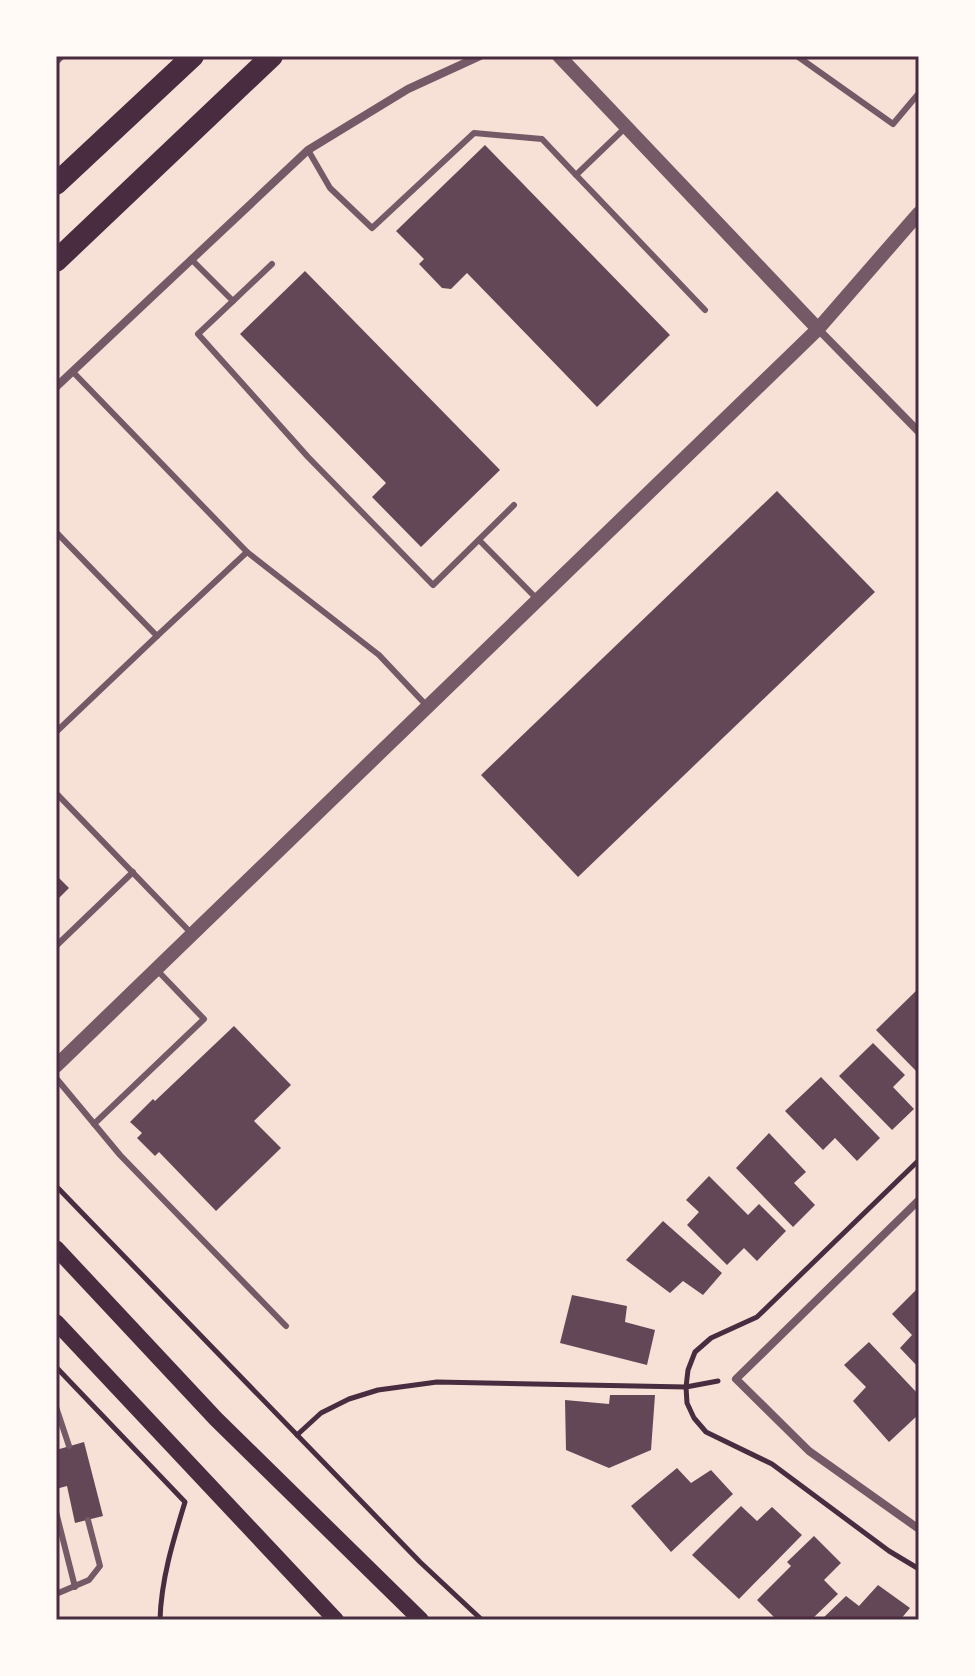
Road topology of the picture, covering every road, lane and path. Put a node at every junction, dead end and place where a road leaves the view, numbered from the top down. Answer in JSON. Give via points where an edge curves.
{"nodes":[{"id":1,"x":61,"y":56,"type":"edge"},
{"id":2,"x":193,"y":56,"type":"edge"},
{"id":3,"x":272,"y":56,"type":"edge"},
{"id":4,"x":480,"y":56,"type":"edge"},
{"id":5,"x":559,"y":56,"type":"edge"},
{"id":6,"x":797,"y":56,"type":"edge"},
{"id":7,"x":56,"y":61,"type":"edge"},
{"id":8,"x":919,"y":93,"type":"edge"},
{"id":9,"x":626,"y":127,"type":"junction"},
{"id":10,"x":308,"y":150,"type":"junction"},
{"id":11,"x":576,"y":175,"type":"junction"},
{"id":12,"x":56,"y":184,"type":"edge"},
{"id":13,"x":919,"y":213,"type":"edge"},
{"id":14,"x":191,"y":259,"type":"junction"},
{"id":15,"x":56,"y":261,"type":"edge"},
{"id":16,"x":272,"y":264,"type":"dead end"},
{"id":17,"x":233,"y":301,"type":"junction"},
{"id":18,"x":705,"y":310,"type":"dead end"},
{"id":19,"x":818,"y":329,"type":"junction"},
{"id":20,"x":73,"y":372,"type":"junction"},
{"id":21,"x":56,"y":387,"type":"edge"},
{"id":22,"x":919,"y":432,"type":"edge"},
{"id":23,"x":514,"y":505,"type":"dead end"},
{"id":24,"x":56,"y":532,"type":"edge"},
{"id":25,"x":479,"y":540,"type":"junction"},
{"id":26,"x":247,"y":552,"type":"junction"},
{"id":27,"x":538,"y":600,"type":"junction"},
{"id":28,"x":157,"y":636,"type":"junction"},
{"id":29,"x":427,"y":706,"type":"junction"},
{"id":30,"x":56,"y":732,"type":"edge"},
{"id":31,"x":56,"y":793,"type":"edge"},
{"id":32,"x":133,"y":872,"type":"junction"},
{"id":33,"x":192,"y":934,"type":"junction"},
{"id":34,"x":56,"y":946,"type":"edge"},
{"id":35,"x":156,"y":969,"type":"junction"},
{"id":36,"x":56,"y":1066,"type":"edge"},
{"id":37,"x":56,"y":1078,"type":"edge"},
{"id":38,"x":94,"y":1124,"type":"junction"},
{"id":39,"x":919,"y":1160,"type":"edge"},
{"id":40,"x":56,"y":1186,"type":"edge"},
{"id":41,"x":919,"y":1200,"type":"edge"},
{"id":42,"x":56,"y":1248,"type":"edge"},
{"id":43,"x":56,"y":1322,"type":"edge"},
{"id":44,"x":286,"y":1326,"type":"dead end"},
{"id":45,"x":56,"y":1367,"type":"edge"},
{"id":46,"x":736,"y":1379,"type":"junction"},
{"id":47,"x":686,"y":1387,"type":"junction"},
{"id":48,"x":56,"y":1407,"type":"edge"},
{"id":49,"x":297,"y":1435,"type":"junction"},
{"id":50,"x":69,"y":1446,"type":"dead end"},
{"id":51,"x":56,"y":1512,"type":"edge"},
{"id":52,"x":88,"y":1520,"type":"dead end"},
{"id":53,"x":919,"y":1529,"type":"edge"},
{"id":54,"x":919,"y":1569,"type":"edge"},
{"id":55,"x":75,"y":1587,"type":"junction"},
{"id":56,"x":56,"y":1594,"type":"edge"},
{"id":57,"x":160,"y":1620,"type":"edge"},
{"id":58,"x":336,"y":1620,"type":"edge"},
{"id":59,"x":421,"y":1620,"type":"edge"},
{"id":60,"x":482,"y":1620,"type":"edge"}],
"edges":[{"from":1,"to":7,"type":"street"},
{"from":2,"to":12,"type":"highway"},
{"from":3,"to":15,"type":"highway"},
{"from":4,"to":10,"type":"street","via":[[408,89]]},
{"from":5,"to":9,"type":"street"},
{"from":6,"to":8,"type":"lane","via":[[893,124]]},
{"from":9,"to":11,"type":"lane"},
{"from":9,"to":19,"type":"street"},
{"from":10,"to":11,"type":"lane","via":[[330,188],[372,228],[474,133],[542,139]]},
{"from":10,"to":14,"type":"street"},
{"from":11,"to":18,"type":"lane"},
{"from":13,"to":19,"type":"street"},
{"from":14,"to":17,"type":"lane"},
{"from":14,"to":20,"type":"street"},
{"from":16,"to":17,"type":"lane"},
{"from":17,"to":25,"type":"lane","via":[[198,334],[433,585]]},
{"from":19,"to":22,"type":"street"},
{"from":19,"to":27,"type":"street"},
{"from":20,"to":21,"type":"street"},
{"from":20,"to":26,"type":"lane"},
{"from":23,"to":25,"type":"lane"},
{"from":24,"to":28,"type":"lane"},
{"from":25,"to":27,"type":"lane"},
{"from":26,"to":28,"type":"lane"},
{"from":26,"to":29,"type":"lane","via":[[379,655]]},
{"from":27,"to":29,"type":"street"},
{"from":28,"to":30,"type":"lane"},
{"from":29,"to":33,"type":"street"},
{"from":31,"to":32,"type":"lane"},
{"from":32,"to":33,"type":"lane"},
{"from":32,"to":34,"type":"lane"},
{"from":33,"to":35,"type":"street"},
{"from":35,"to":36,"type":"street"},
{"from":35,"to":38,"type":"lane","via":[[204,1019]]},
{"from":37,"to":38,"type":"lane"},
{"from":38,"to":44,"type":"lane"},
{"from":39,"to":47,"type":"path","via":[[757,1317],[711,1338],[695,1352]]},
{"from":40,"to":49,"type":"path"},
{"from":41,"to":46,"type":"street"},
{"from":42,"to":59,"type":"main road","via":[[216,1419]]},
{"from":43,"to":58,"type":"main road"},
{"from":45,"to":57,"type":"path","via":[[185,1502],[172,1541]]},
{"from":46,"to":47,"type":"path"},
{"from":46,"to":53,"type":"street","via":[[809,1451]]},
{"from":47,"to":49,"type":"path","via":[[437,1382],[349,1399],[321,1413]]},
{"from":47,"to":54,"type":"path","via":[[687,1403],[706,1432],[772,1464]]},
{"from":48,"to":50,"type":"lane"},
{"from":49,"to":60,"type":"path"},
{"from":51,"to":55,"type":"lane"},
{"from":52,"to":55,"type":"lane","via":[[100,1566]]},
{"from":55,"to":56,"type":"lane"}]}
